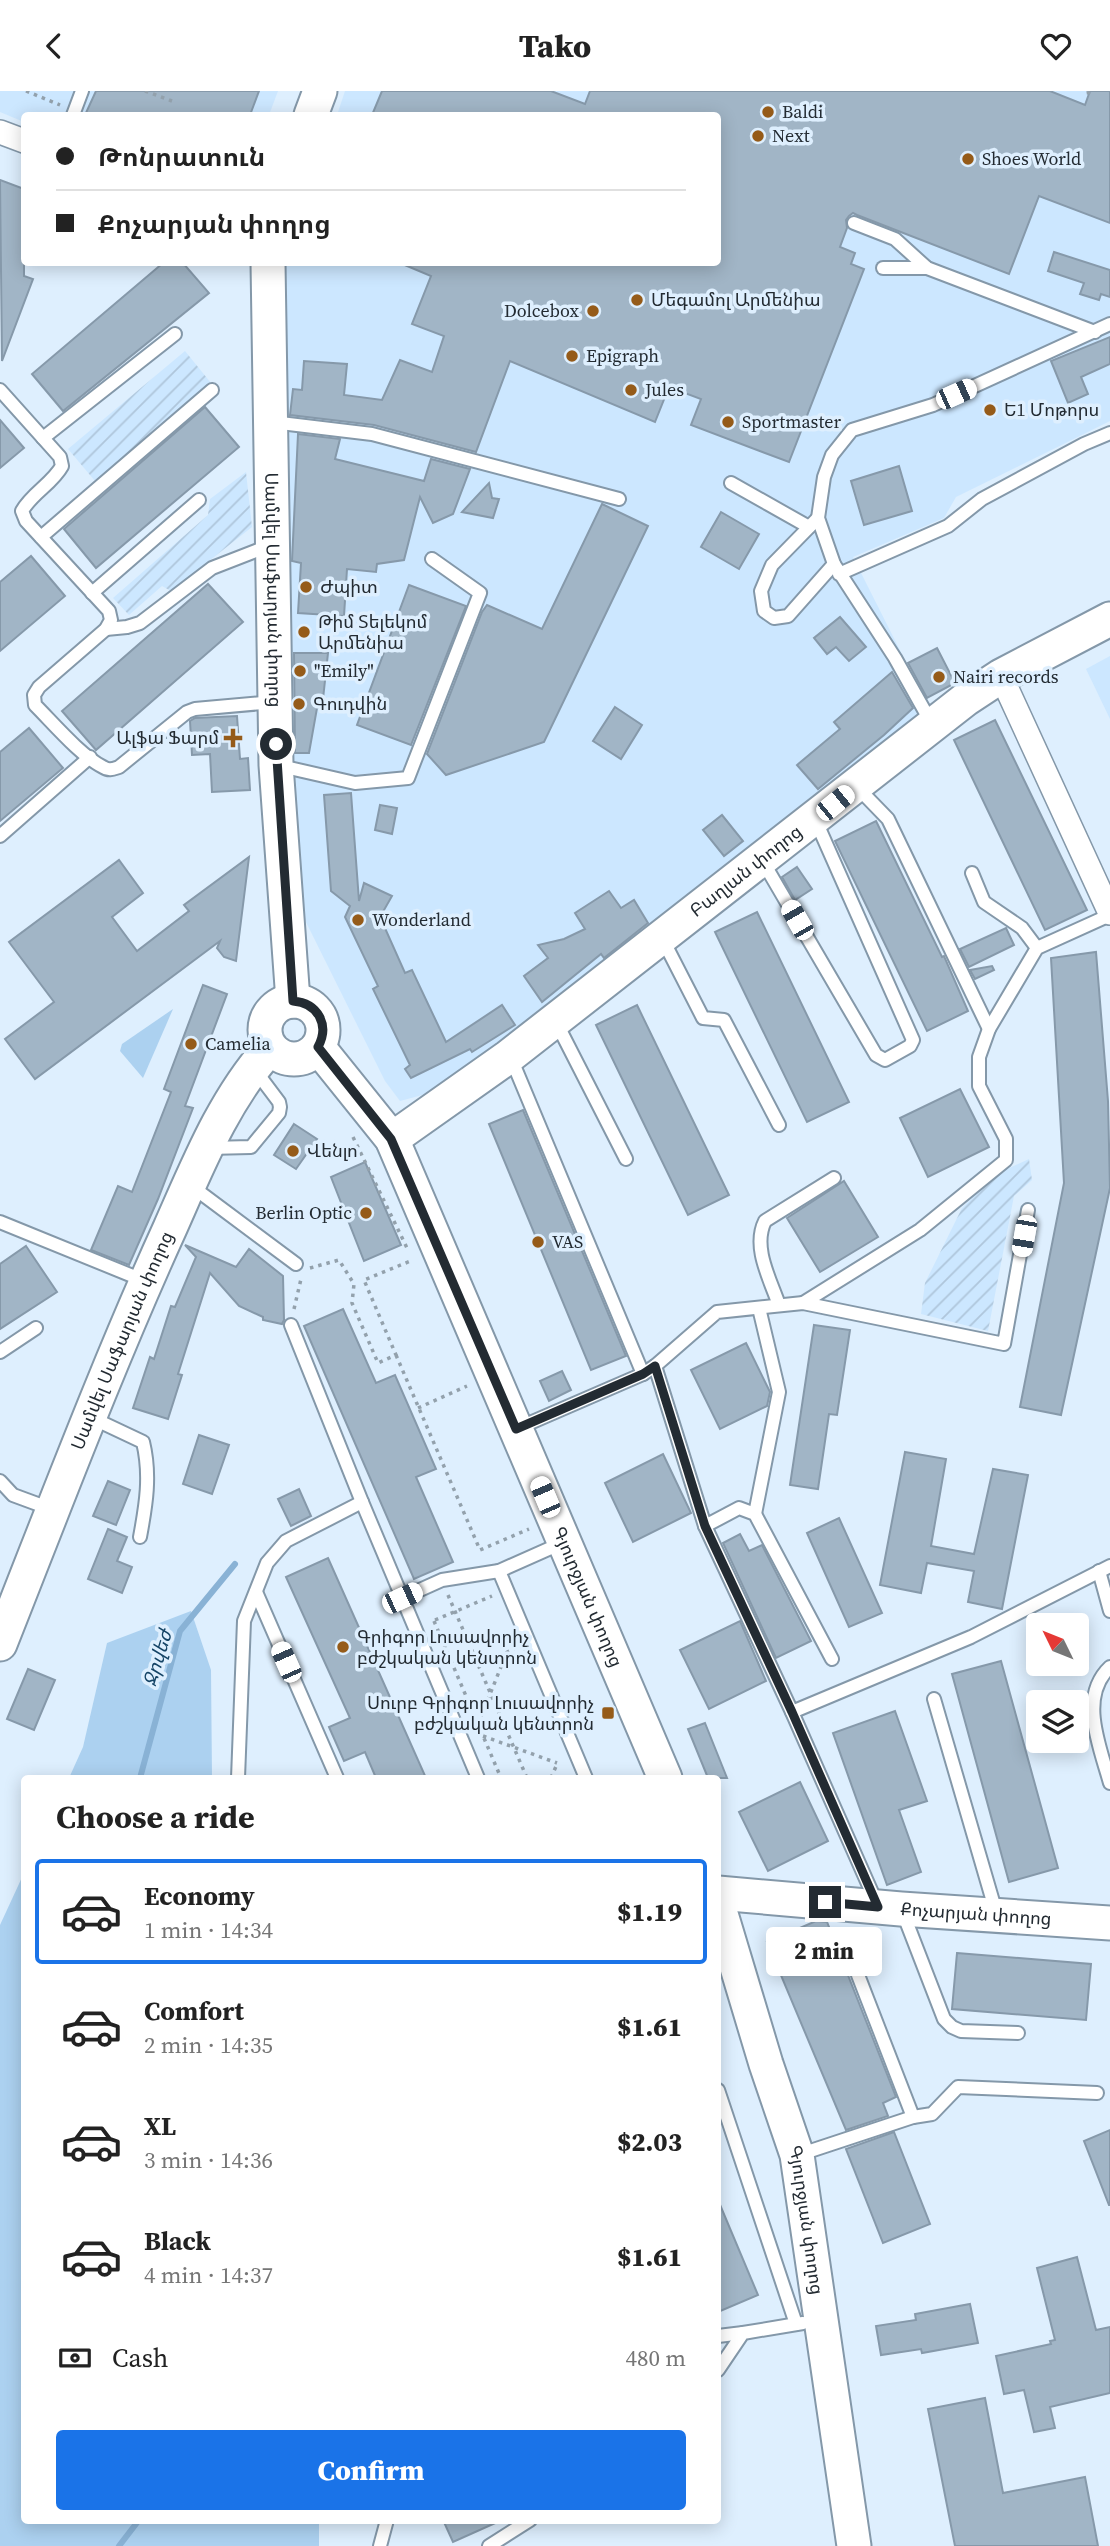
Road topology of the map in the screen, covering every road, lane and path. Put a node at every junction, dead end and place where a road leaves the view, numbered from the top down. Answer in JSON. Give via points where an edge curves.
{"nodes":[{"id":1,"x":26,"y":91,"type":"edge"},
{"id":2,"x":82,"y":91,"type":"edge"},
{"id":3,"x":145,"y":91,"type":"edge"},
{"id":4,"x":320,"y":91,"type":"edge"},
{"id":5,"x":172,"y":101,"type":"dead end"},
{"id":6,"x":72,"y":112,"type":"edge"},
{"id":7,"x":74,"y":112,"type":"edge"},
{"id":8,"x":312,"y":112,"type":"edge"},
{"id":9,"x":0,"y":132,"type":"edge"},
{"id":10,"x":21,"y":140,"type":"edge"},
{"id":11,"x":854,"y":223,"type":"dead end"},
{"id":12,"x":268,"y":266,"type":"edge"},
{"id":13,"x":883,"y":268,"type":"dead end"},
{"id":14,"x":927,"y":268,"type":"junction"},
{"id":15,"x":1110,"y":324,"type":"edge"},
{"id":16,"x":1095,"y":332,"type":"junction"},
{"id":17,"x":175,"y":334,"type":"dead end"},
{"id":18,"x":0,"y":390,"type":"edge"},
{"id":19,"x":212,"y":390,"type":"dead end"},
{"id":20,"x":268,"y":422,"type":"junction"},
{"id":21,"x":1110,"y":433,"type":"edge"},
{"id":22,"x":43,"y":438,"type":"junction"},
{"id":23,"x":732,"y":483,"type":"dead end"},
{"id":24,"x":619,"y":499,"type":"dead end"},
{"id":25,"x":199,"y":500,"type":"dead end"},
{"id":26,"x":818,"y":518,"type":"junction"},
{"id":27,"x":809,"y":527,"type":"junction"},
{"id":28,"x":41,"y":537,"type":"junction"},
{"id":29,"x":271,"y":545,"type":"junction"},
{"id":30,"x":432,"y":559,"type":"dead end"},
{"id":31,"x":837,"y":569,"type":"junction"},
{"id":32,"x":92,"y":593,"type":"junction"},
{"id":33,"x":1110,"y":619,"type":"edge"},
{"id":34,"x":106,"y":629,"type":"junction"},
{"id":35,"x":1001,"y":676,"type":"junction"},
{"id":36,"x":275,"y":702,"type":"junction"},
{"id":37,"x":932,"y":725,"type":"junction"},
{"id":38,"x":90,"y":757,"type":"junction"},
{"id":39,"x":276,"y":765,"type":"junction"},
{"id":40,"x":856,"y":786,"type":"junction"},
{"id":41,"x":815,"y":820,"type":"junction"},
{"id":42,"x":0,"y":836,"type":"edge"},
{"id":43,"x":762,"y":860,"type":"junction"},
{"id":44,"x":972,"y":873,"type":"dead end"},
{"id":45,"x":1110,"y":914,"type":"edge"},
{"id":46,"x":662,"y":937,"type":"junction"},
{"id":47,"x":1037,"y":948,"type":"junction"},
{"id":48,"x":293,"y":1001,"type":"junction"},
{"id":49,"x":555,"y":1020,"type":"junction"},
{"id":50,"x":989,"y":1028,"type":"junction"},
{"id":51,"x":318,"y":1047,"type":"junction"},
{"id":52,"x":508,"y":1057,"type":"junction"},
{"id":53,"x":262,"y":1058,"type":"junction"},
{"id":54,"x":779,"y":1125,"type":"dead end"},
{"id":55,"x":352,"y":1135,"type":"dead end"},
{"id":56,"x":391,"y":1139,"type":"junction"},
{"id":57,"x":207,"y":1148,"type":"junction"},
{"id":58,"x":626,"y":1159,"type":"dead end"},
{"id":59,"x":834,"y":1178,"type":"dead end"},
{"id":60,"x":190,"y":1185,"type":"junction"},
{"id":61,"x":1028,"y":1210,"type":"dead end"},
{"id":62,"x":0,"y":1222,"type":"edge"},
{"id":63,"x":296,"y":1264,"type":"dead end"},
{"id":64,"x":364,"y":1280,"type":"junction"},
{"id":65,"x":146,"y":1281,"type":"junction"},
{"id":66,"x":354,"y":1284,"type":"junction"},
{"id":67,"x":803,"y":1303,"type":"junction"},
{"id":68,"x":779,"y":1305,"type":"junction"},
{"id":69,"x":759,"y":1308,"type":"junction"},
{"id":70,"x":291,"y":1325,"type":"joint"},
{"id":71,"x":36,"y":1328,"type":"dead end"},
{"id":72,"x":0,"y":1352,"type":"edge"},
{"id":73,"x":396,"y":1356,"type":"junction"},
{"id":74,"x":649,"y":1370,"type":"junction"},
{"id":75,"x":467,"y":1386,"type":"dead end"},
{"id":76,"x":418,"y":1408,"type":"junction"},
{"id":77,"x":90,"y":1417,"type":"junction"},
{"id":78,"x":516,"y":1429,"type":"junction"},
{"id":79,"x":0,"y":1481,"type":"edge"},
{"id":80,"x":362,"y":1502,"type":"junction"},
{"id":81,"x":54,"y":1510,"type":"junction"},
{"id":82,"x":755,"y":1514,"type":"junction"},
{"id":83,"x":524,"y":1517,"type":"dead end"},
{"id":84,"x":705,"y":1526,"type":"junction"},
{"id":85,"x":140,"y":1537,"type":"dead end"},
{"id":86,"x":564,"y":1542,"type":"junction"},
{"id":87,"x":1105,"y":1569,"type":"edge"},
{"id":88,"x":499,"y":1571,"type":"junction"},
{"id":89,"x":442,"y":1580,"type":"junction"},
{"id":90,"x":507,"y":1589,"type":"junction"},
{"id":91,"x":256,"y":1592,"type":"junction"},
{"id":92,"x":402,"y":1598,"type":"junction"},
{"id":93,"x":1110,"y":1611,"type":"edge"},
{"id":94,"x":455,"y":1612,"type":"junction"},
{"id":95,"x":434,"y":1621,"type":"junction"},
{"id":96,"x":415,"y":1629,"type":"junction"},
{"id":97,"x":529,"y":1643,"type":"junction"},
{"id":98,"x":0,"y":1644,"type":"edge"},
{"id":99,"x":832,"y":1659,"type":"dead end"},
{"id":100,"x":1110,"y":1667,"type":"edge"},
{"id":101,"x":491,"y":1693,"type":"junction"},
{"id":102,"x":934,"y":1699,"type":"dead end"},
{"id":103,"x":792,"y":1712,"type":"junction"},
{"id":104,"x":478,"y":1724,"type":"junction"},
{"id":105,"x":483,"y":1736,"type":"junction"},
{"id":106,"x":514,"y":1747,"type":"junction"},
{"id":107,"x":557,"y":1763,"type":"dead end"},
{"id":108,"x":238,"y":1775,"type":"edge"},
{"id":109,"x":336,"y":1775,"type":"edge"},
{"id":110,"x":477,"y":1775,"type":"edge"},
{"id":111,"x":500,"y":1775,"type":"edge"},
{"id":112,"x":526,"y":1775,"type":"edge"},
{"id":113,"x":585,"y":1775,"type":"edge"},
{"id":114,"x":664,"y":1775,"type":"edge"},
{"id":115,"x":1110,"y":1783,"type":"edge"},
{"id":116,"x":721,"y":1893,"type":"edge"},
{"id":117,"x":890,"y":1908,"type":"junction"},
{"id":118,"x":721,"y":1915,"type":"edge"},
{"id":119,"x":997,"y":1916,"type":"junction"},
{"id":120,"x":1110,"y":1923,"type":"edge"},
{"id":121,"x":859,"y":1975,"type":"dead end"},
{"id":122,"x":1018,"y":2033,"type":"dead end"},
{"id":123,"x":1097,"y":2093,"type":"dead end"},
{"id":124,"x":721,"y":2098,"type":"edge"},
{"id":125,"x":913,"y":2117,"type":"junction"},
{"id":126,"x":797,"y":2155,"type":"junction"},
{"id":127,"x":808,"y":2322,"type":"junction"},
{"id":128,"x":743,"y":2333,"type":"junction"},
{"id":129,"x":721,"y":2336,"type":"edge"},
{"id":130,"x":721,"y":2366,"type":"edge"},
{"id":131,"x":386,"y":2524,"type":"edge"},
{"id":132,"x":524,"y":2524,"type":"edge"},
{"id":133,"x":850,"y":2543,"type":"edge"},
{"id":134,"x":380,"y":2546,"type":"edge"},
{"id":135,"x":489,"y":2546,"type":"edge"}],
"edges":[{"from":1,"to":6,"type":"path"},
{"from":2,"to":7,"type":"lane"},
{"from":3,"to":5,"type":"path"},
{"from":4,"to":8,"type":"main road"},
{"from":9,"to":10,"type":"street"},
{"from":11,"to":14,"type":"lane","via":[[895,239]]},
{"from":12,"to":20,"type":"main road","name":"Սամվել Սաֆարյան փողոց"},
{"from":13,"to":14,"type":"lane"},
{"from":14,"to":16,"type":"lane"},
{"from":15,"to":16,"type":"lane"},
{"from":16,"to":26,"type":"lane","via":[[933,404],[852,430],[832,455]]},
{"from":17,"to":22,"type":"lane"},
{"from":18,"to":22,"type":"lane"},
{"from":19,"to":28,"type":"lane"},
{"from":20,"to":24,"type":"lane","via":[[372,434]]},
{"from":20,"to":29,"type":"main road","name":"Սամվել Սաֆարյան փողոց"},
{"from":21,"to":31,"type":"lane","via":[[982,499],[948,526]]},
{"from":22,"to":28,"type":"lane","via":[[62,466],[22,511]]},
{"from":23,"to":27,"type":"lane"},
{"from":25,"to":32,"type":"lane"},
{"from":26,"to":27,"type":"lane"},
{"from":26,"to":31,"type":"lane"},
{"from":27,"to":31,"type":"lane","via":[[772,565],[761,591],[764,611],[774,618],[788,617]]},
{"from":28,"to":32,"type":"lane"},
{"from":29,"to":34,"type":"lane","via":[[212,568],[139,623]]},
{"from":29,"to":36,"type":"main road","name":"Սամվել Սաֆարյան փողոց"},
{"from":30,"to":39,"type":"lane","via":[[480,593],[408,778],[355,783]]},
{"from":31,"to":37,"type":"lane"},
{"from":32,"to":34,"type":"lane","via":[[109,611]]},
{"from":33,"to":35,"type":"main road","name":"Բաղյան փողոց"},
{"from":34,"to":38,"type":"lane","via":[[34,695],[35,705]]},
{"from":35,"to":37,"type":"main road","name":"Բաղյան փողոց"},
{"from":35,"to":45,"type":"street"},
{"from":36,"to":38,"type":"lane","via":[[187,712],[112,770]]},
{"from":36,"to":39,"type":"main road","name":"Սամվել Սաֆարյան փողոց"},
{"from":37,"to":40,"type":"main road","name":"Բաղյան փողոց"},
{"from":38,"to":42,"type":"lane"},
{"from":39,"to":48,"type":"main road","name":"Սամվել Սաֆարյան փողոց"},
{"from":40,"to":41,"type":"main road","name":"Բաղյան փողոց"},
{"from":40,"to":50,"type":"lane","via":[[888,819]]},
{"from":41,"to":43,"type":"main road","name":"Բաղյան փողոց"},
{"from":41,"to":43,"type":"lane","via":[[914,1040],[910,1045],[885,1060],[876,1055]]},
{"from":43,"to":46,"type":"main road","name":"Բաղյան փողոց"},
{"from":44,"to":47,"type":"lane","via":[[984,902],[1022,928]]},
{"from":45,"to":47,"type":"lane"},
{"from":46,"to":49,"type":"main road","name":"Բաղյան փողոց"},
{"from":46,"to":54,"type":"lane","via":[[703,1018],[724,1020]]},
{"from":47,"to":50,"type":"lane"},
{"from":48,"to":51,"type":"main road","via":[[318,1012],[324,1030]]},
{"from":48,"to":53,"type":"main road","via":[[284,1002],[270,1014]]},
{"from":49,"to":52,"type":"main road","name":"Բաղյան փողոց"},
{"from":49,"to":58,"type":"lane"},
{"from":50,"to":67,"type":"lane","via":[[979,1057],[979,1086],[1006,1139],[1006,1160],[920,1230]]},
{"from":51,"to":53,"type":"main road","via":[[294,1060],[277,1055]]},
{"from":51,"to":56,"type":"main road","name":"Գյուրջյան փողոց"},
{"from":52,"to":56,"type":"main road","name":"Բաղյան փողոց"},
{"from":52,"to":74,"type":"lane"},
{"from":53,"to":57,"type":"main road","name":"Սամվել Սաֆարյան փողոց","via":[[229,1102]]},
{"from":53,"to":57,"type":"lane","via":[[279,1113],[251,1147]]},
{"from":55,"to":64,"type":"path","via":[[413,1261]]},
{"from":56,"to":78,"type":"main road","name":"Գյուրջյան փողոց"},
{"from":57,"to":60,"type":"main road","name":"Սամվել Սաֆարյան փողոց"},
{"from":59,"to":68,"type":"lane","via":[[765,1221],[759,1233]]},
{"from":60,"to":63,"type":"lane"},
{"from":60,"to":65,"type":"main road","name":"Սամվել Սաֆարյան փողոց"},
{"from":61,"to":67,"type":"lane","via":[[1004,1344]]},
{"from":62,"to":65,"type":"lane"},
{"from":64,"to":66,"type":"path"},
{"from":64,"to":73,"type":"path"},
{"from":65,"to":77,"type":"main road","name":"Սամվել Սաֆարյան փողոց"},
{"from":66,"to":70,"type":"path","via":[[339,1260],[303,1270]]},
{"from":66,"to":73,"type":"path","via":[[352,1303],[378,1363]]},
{"from":67,"to":68,"type":"lane"},
{"from":68,"to":69,"type":"lane"},
{"from":69,"to":74,"type":"lane","via":[[717,1312]]},
{"from":69,"to":82,"type":"lane","via":[[779,1392]]},
{"from":70,"to":80,"type":"lane"},
{"from":71,"to":72,"type":"lane"},
{"from":73,"to":76,"type":"path"},
{"from":74,"to":78,"type":"lane"},
{"from":74,"to":84,"type":"lane"},
{"from":75,"to":76,"type":"path"},
{"from":76,"to":83,"type":"path","via":[[480,1550],[529,1529]]},
{"from":77,"to":81,"type":"main road","name":"Սամվել Սաֆարյան փողոց"},
{"from":77,"to":85,"type":"lane","via":[[143,1442],[148,1495]]},
{"from":78,"to":86,"type":"main road","name":"Գյուրջյան փողոց"},
{"from":79,"to":81,"type":"lane","via":[[13,1495]]},
{"from":80,"to":91,"type":"lane","via":[[286,1541],[267,1563]]},
{"from":80,"to":92,"type":"lane"},
{"from":81,"to":98,"type":"main road","name":"Սամվել Սաֆարյան փողոց"},
{"from":82,"to":84,"type":"lane","via":[[739,1508]]},
{"from":82,"to":99,"type":"lane"},
{"from":84,"to":103,"type":"lane"},
{"from":86,"to":88,"type":"lane"},
{"from":86,"to":114,"type":"main road","name":"Գյուրջյան փողոց"},
{"from":87,"to":93,"type":"lane"},
{"from":87,"to":103,"type":"lane","via":[[971,1637]]},
{"from":88,"to":89,"type":"lane"},
{"from":88,"to":90,"type":"lane"},
{"from":89,"to":92,"type":"lane"},
{"from":89,"to":94,"type":"path"},
{"from":90,"to":94,"type":"path"},
{"from":90,"to":97,"type":"lane"},
{"from":91,"to":108,"type":"lane","via":[[244,1621]]},
{"from":91,"to":109,"type":"lane"},
{"from":92,"to":96,"type":"lane"},
{"from":94,"to":95,"type":"path"},
{"from":94,"to":101,"type":"path"},
{"from":95,"to":96,"type":"path"},
{"from":95,"to":104,"type":"path"},
{"from":96,"to":110,"type":"lane"},
{"from":97,"to":101,"type":"path","via":[[508,1652]]},
{"from":97,"to":113,"type":"lane"},
{"from":100,"to":115,"type":"lane","via":[[1100,1676],[1092,1704]]},
{"from":101,"to":104,"type":"path"},
{"from":101,"to":106,"type":"path"},
{"from":102,"to":119,"type":"lane"},
{"from":103,"to":117,"type":"lane"},
{"from":104,"to":105,"type":"path"},
{"from":105,"to":106,"type":"path"},
{"from":105,"to":111,"type":"path"},
{"from":106,"to":107,"type":"path"},
{"from":106,"to":112,"type":"path"},
{"from":116,"to":117,"type":"main road","name":"Քոչարյան փողոց"},
{"from":117,"to":119,"type":"main road","name":"Քոչարյան փողոց"},
{"from":117,"to":122,"type":"lane","via":[[952,2027]]},
{"from":118,"to":126,"type":"main road","name":"Գյուրջյան փողոց"},
{"from":119,"to":120,"type":"main road","name":"Քոչարյան փողոց"},
{"from":121,"to":125,"type":"lane"},
{"from":123,"to":125,"type":"lane","via":[[958,2087],[932,2114]]},
{"from":124,"to":127,"type":"lane"},
{"from":125,"to":126,"type":"lane"},
{"from":126,"to":127,"type":"main road","name":"Գյուրջյան փողոց"},
{"from":127,"to":128,"type":"lane"},
{"from":127,"to":133,"type":"main road","name":"Գյուրջյան փողոց"},
{"from":128,"to":129,"type":"lane"},
{"from":128,"to":130,"type":"lane"},
{"from":131,"to":134,"type":"lane"},
{"from":132,"to":135,"type":"lane"}]}
